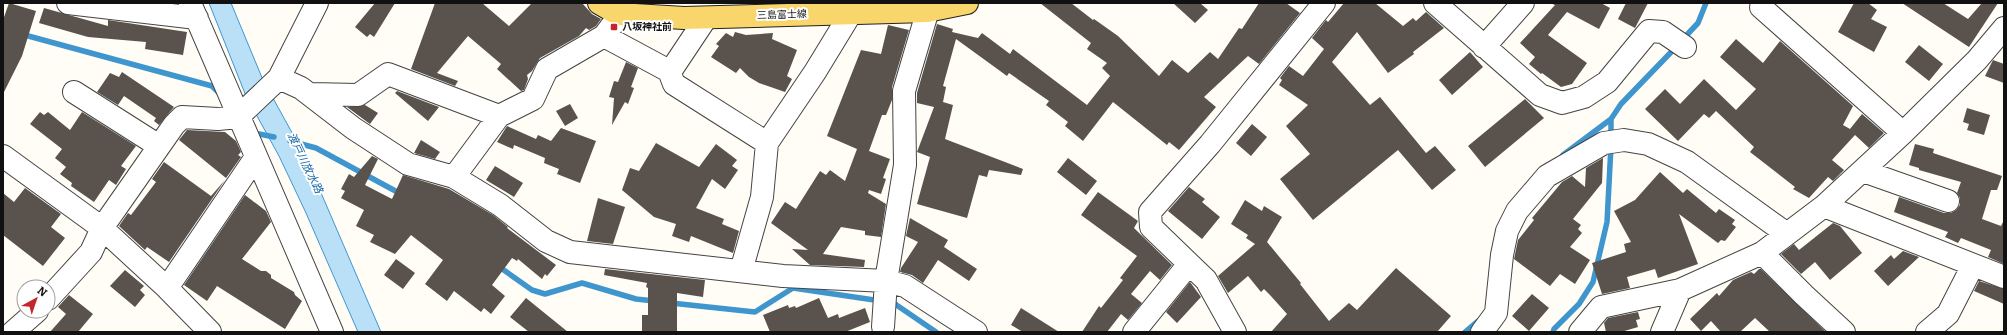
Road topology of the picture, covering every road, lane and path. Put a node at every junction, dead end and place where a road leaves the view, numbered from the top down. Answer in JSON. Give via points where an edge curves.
{"nodes":[{"id":1,"x":68,"y":3,"type":"edge"},
{"id":2,"x":317,"y":3,"type":"edge"},
{"id":3,"x":599,"y":3,"type":"edge"},
{"id":4,"x":967,"y":3,"type":"edge"},
{"id":5,"x":1324,"y":3,"type":"edge"},
{"id":6,"x":1435,"y":3,"type":"edge"},
{"id":7,"x":1522,"y":3,"type":"edge"},
{"id":8,"x":928,"y":7,"type":"edge"},
{"id":9,"x":1762,"y":7,"type":"dead end"},
{"id":10,"x":194,"y":10,"type":"edge"},
{"id":11,"x":627,"y":10,"type":"edge"},
{"id":12,"x":722,"y":13,"type":"edge"},
{"id":13,"x":850,"y":13,"type":"junction"},
{"id":14,"x":2004,"y":28,"type":"edge"},
{"id":15,"x":604,"y":36,"type":"junction"},
{"id":16,"x":1484,"y":47,"type":"junction"},
{"id":17,"x":1685,"y":48,"type":"dead end"},
{"id":18,"x":670,"y":72,"type":"junction"},
{"id":19,"x":279,"y":78,"type":"junction"},
{"id":20,"x":74,"y":92,"type":"dead end"},
{"id":21,"x":310,"y":94,"type":"junction"},
{"id":22,"x":499,"y":116,"type":"junction"},
{"id":23,"x":238,"y":117,"type":"junction"},
{"id":24,"x":1903,"y":134,"type":"junction"},
{"id":25,"x":767,"y":143,"type":"junction"},
{"id":26,"x":159,"y":146,"type":"junction"},
{"id":27,"x":3,"y":156,"type":"edge"},
{"id":28,"x":256,"y":157,"type":"junction"},
{"id":29,"x":1863,"y":171,"type":"junction"},
{"id":30,"x":454,"y":178,"type":"junction"},
{"id":31,"x":1948,"y":201,"type":"dead end"},
{"id":32,"x":1824,"y":206,"type":"junction"},
{"id":33,"x":102,"y":228,"type":"junction"},
{"id":34,"x":1787,"y":234,"type":"junction"},
{"id":35,"x":1762,"y":253,"type":"junction"},
{"id":36,"x":1189,"y":264,"type":"junction"},
{"id":37,"x":1973,"y":265,"type":"junction"},
{"id":38,"x":741,"y":271,"type":"junction"},
{"id":39,"x":2004,"y":277,"type":"edge"},
{"id":40,"x":886,"y":281,"type":"junction"},
{"id":41,"x":167,"y":288,"type":"junction"},
{"id":42,"x":56,"y":290,"type":"edge"},
{"id":43,"x":1680,"y":290,"type":"junction"},
{"id":44,"x":28,"y":319,"type":"edge"},
{"id":45,"x":204,"y":330,"type":"edge"},
{"id":46,"x":881,"y":330,"type":"edge"},
{"id":47,"x":13,"y":332,"type":"edge"},
{"id":48,"x":332,"y":332,"type":"edge"},
{"id":49,"x":976,"y":332,"type":"edge"},
{"id":50,"x":1134,"y":332,"type":"edge"},
{"id":51,"x":1234,"y":332,"type":"edge"},
{"id":52,"x":1482,"y":332,"type":"edge"},
{"id":53,"x":1580,"y":332,"type":"edge"},
{"id":54,"x":1662,"y":332,"type":"edge"},
{"id":55,"x":1844,"y":332,"type":"edge"},
{"id":56,"x":1927,"y":332,"type":"edge"}],
"edges":[{"from":1,"to":10,"type":"street"},
{"from":2,"to":19,"type":"street"},
{"from":3,"to":11,"type":"main road","name":"三島富士線"},
{"from":4,"to":8,"type":"main road","name":"三島富士線"},
{"from":5,"to":36,"type":"street","via":[[1210,144],[1150,212],[1151,227]]},
{"from":6,"to":16,"type":"street"},
{"from":7,"to":16,"type":"street"},
{"from":8,"to":13,"type":"main road","name":"三島富士線"},
{"from":8,"to":40,"type":"street","via":[[904,91],[905,165]]},
{"from":9,"to":24,"type":"street"},
{"from":10,"to":23,"type":"street"},
{"from":11,"to":12,"type":"main road","name":"三島富士線","via":[[684,18]]},
{"from":11,"to":15,"type":"street"},
{"from":12,"to":13,"type":"main road","name":"三島富士線"},
{"from":12,"to":18,"type":"street"},
{"from":13,"to":25,"type":"street","via":[[815,72]]},
{"from":14,"to":24,"type":"street","via":[[1977,60]]},
{"from":15,"to":18,"type":"street"},
{"from":15,"to":22,"type":"street","via":[[547,69],[533,99]]},
{"from":16,"to":17,"type":"street","via":[[1540,95],[1562,103],[1584,97],[1607,82],[1649,31],[1663,32]]},
{"from":18,"to":25,"type":"street","via":[[674,84]]},
{"from":19,"to":21,"type":"street"},
{"from":19,"to":23,"type":"street"},
{"from":20,"to":26,"type":"street"},
{"from":21,"to":22,"type":"street","via":[[358,95],[388,74]]},
{"from":21,"to":30,"type":"street","via":[[353,128],[408,164]]},
{"from":22,"to":30,"type":"street"},
{"from":23,"to":26,"type":"street","via":[[182,117]]},
{"from":23,"to":28,"type":"street"},
{"from":24,"to":29,"type":"street"},
{"from":25,"to":38,"type":"street","via":[[762,197]]},
{"from":26,"to":33,"type":"street"},
{"from":27,"to":33,"type":"street"},
{"from":28,"to":41,"type":"street"},
{"from":28,"to":48,"type":"street"},
{"from":29,"to":31,"type":"street"},
{"from":29,"to":32,"type":"street"},
{"from":30,"to":38,"type":"street","via":[[500,204],[546,241],[570,252]]},
{"from":32,"to":34,"type":"street"},
{"from":32,"to":37,"type":"street"},
{"from":33,"to":41,"type":"street"},
{"from":33,"to":42,"type":"street","via":[[91,252]]},
{"from":34,"to":35,"type":"street"},
{"from":34,"to":52,"type":"street","via":[[1687,162],[1648,144],[1624,140],[1604,143],[1547,176],[1517,211],[1507,231],[1502,255],[1496,313]]},
{"from":35,"to":43,"type":"street"},
{"from":35,"to":55,"type":"street"},
{"from":36,"to":50,"type":"street"},
{"from":36,"to":51,"type":"street","via":[[1206,280]]},
{"from":37,"to":39,"type":"street"},
{"from":37,"to":56,"type":"street","via":[[1948,314]]},
{"from":38,"to":40,"type":"street","via":[[826,279]]},
{"from":40,"to":46,"type":"street"},
{"from":40,"to":49,"type":"street","via":[[906,286]]},
{"from":41,"to":45,"type":"street"},
{"from":43,"to":53,"type":"street","via":[[1601,308]]},
{"from":43,"to":54,"type":"street"},
{"from":44,"to":47,"type":"street"}]}
